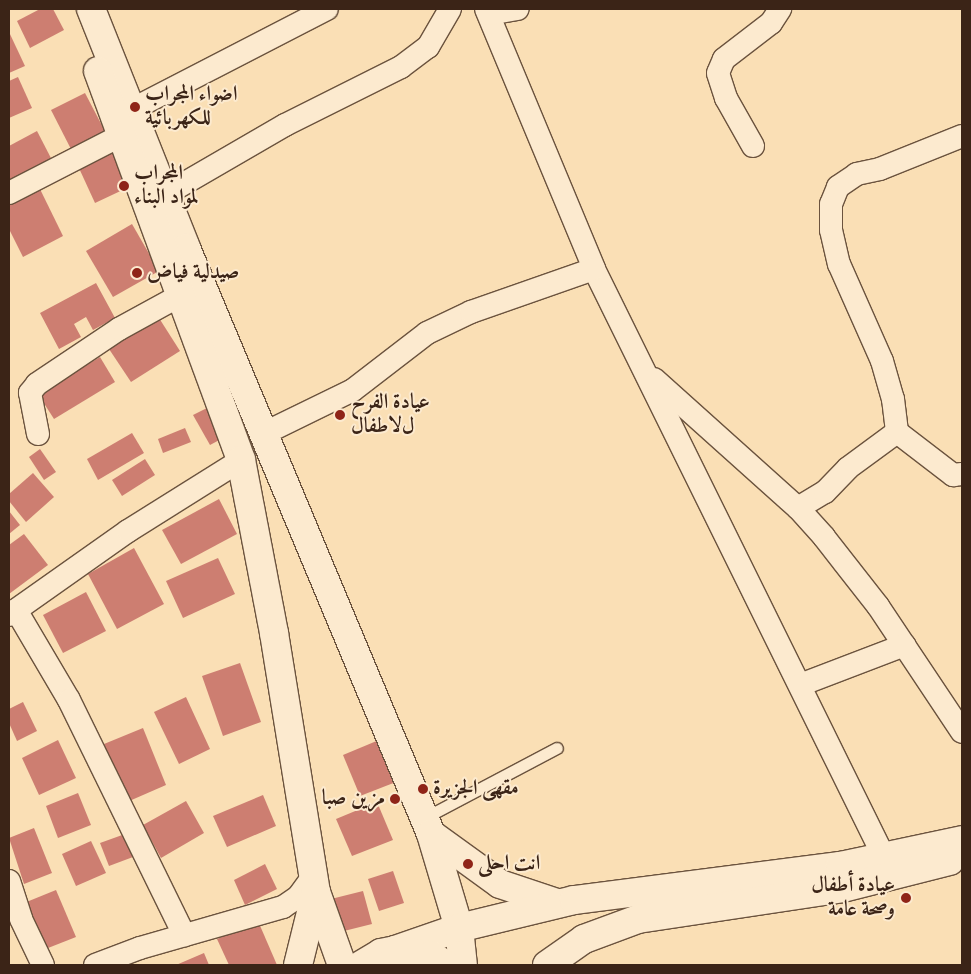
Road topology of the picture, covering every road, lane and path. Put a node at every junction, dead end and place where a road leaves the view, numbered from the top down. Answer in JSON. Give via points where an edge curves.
{"nodes":[{"id":1,"x":74,"y":9,"type":"edge"},
{"id":2,"x":92,"y":9,"type":"edge"},
{"id":3,"x":328,"y":9,"type":"edge"},
{"id":4,"x":450,"y":9,"type":"edge"},
{"id":5,"x":518,"y":9,"type":"edge"},
{"id":6,"x":780,"y":9,"type":"edge"},
{"id":7,"x":488,"y":12,"type":"edge"},
{"id":8,"x":286,"y":18,"type":"edge"},
{"id":9,"x":133,"y":109,"type":"junction"},
{"id":10,"x":122,"y":135,"type":"junction"},
{"id":11,"x":962,"y":136,"type":"edge"},
{"id":12,"x":753,"y":146,"type":"dead end"},
{"id":13,"x":9,"y":193,"type":"edge"},
{"id":14,"x":166,"y":194,"type":"junction"},
{"id":15,"x":594,"y":269,"type":"junction"},
{"id":16,"x":183,"y":294,"type":"junction"},
{"id":17,"x":644,"y":370,"type":"junction"},
{"id":18,"x":897,"y":432,"type":"junction"},
{"id":19,"x":38,"y":434,"type":"dead end"},
{"id":20,"x":263,"y":434,"type":"junction"},
{"id":21,"x":241,"y":460,"type":"junction"},
{"id":22,"x":962,"y":474,"type":"edge"},
{"id":23,"x":798,"y":508,"type":"junction"},
{"id":24,"x":12,"y":613,"type":"edge"},
{"id":25,"x":905,"y":645,"type":"junction"},
{"id":26,"x":800,"y":685,"type":"junction"},
{"id":27,"x":962,"y":732,"type":"edge"},
{"id":28,"x":557,"y":748,"type":"dead end"},
{"id":29,"x":427,"y":826,"type":"junction"},
{"id":30,"x":962,"y":840,"type":"edge"},
{"id":31,"x":962,"y":857,"type":"edge"},
{"id":32,"x":885,"y":859,"type":"junction"},
{"id":33,"x":9,"y":881,"type":"edge"},
{"id":34,"x":314,"y":883,"type":"junction"},
{"id":35,"x":558,"y":903,"type":"junction"},
{"id":36,"x":459,"y":928,"type":"junction"},
{"id":37,"x":184,"y":935,"type":"junction"},
{"id":38,"x":395,"y":950,"type":"junction"},
{"id":39,"x":43,"y":965,"type":"edge"},
{"id":40,"x":95,"y":965,"type":"edge"},
{"id":41,"x":298,"y":965,"type":"edge"},
{"id":42,"x":342,"y":965,"type":"edge"},
{"id":43,"x":361,"y":965,"type":"edge"},
{"id":44,"x":446,"y":965,"type":"edge"},
{"id":45,"x":463,"y":965,"type":"edge"},
{"id":46,"x":546,"y":965,"type":"edge"}],
"edges":[{"from":1,"to":10,"type":"main road"},
{"from":2,"to":9,"type":"main road"},
{"from":3,"to":8,"type":"street"},
{"from":4,"to":14,"type":"street","via":[[428,47],[401,68],[285,125]]},
{"from":5,"to":7,"type":"street"},
{"from":6,"to":12,"type":"street","via":[[771,23],[724,59],[718,73],[726,98]]},
{"from":7,"to":15,"type":"street"},
{"from":8,"to":9,"type":"street"},
{"from":9,"to":14,"type":"main road"},
{"from":10,"to":13,"type":"street"},
{"from":10,"to":16,"type":"main road"},
{"from":11,"to":18,"type":"street","via":[[880,169],[857,174],[838,187],[831,204],[831,230],[839,264],[882,361],[893,400]]},
{"from":14,"to":20,"type":"main road"},
{"from":15,"to":17,"type":"street"},
{"from":15,"to":20,"type":"street","via":[[472,312],[427,333],[353,390]]},
{"from":16,"to":19,"type":"street","via":[[112,334],[37,384],[30,393]]},
{"from":16,"to":21,"type":"main road"},
{"from":17,"to":23,"type":"street"},
{"from":17,"to":26,"type":"street"},
{"from":18,"to":22,"type":"street","via":[[953,475]]},
{"from":18,"to":23,"type":"street","via":[[848,468],[825,492]]},
{"from":20,"to":29,"type":"main road"},
{"from":21,"to":24,"type":"street","via":[[128,531]]},
{"from":21,"to":34,"type":"main road"},
{"from":23,"to":25,"type":"street","via":[[878,606]]},
{"from":24,"to":37,"type":"street","via":[[69,700]]},
{"from":25,"to":26,"type":"street"},
{"from":25,"to":27,"type":"street"},
{"from":26,"to":32,"type":"street"},
{"from":28,"to":29,"type":"lane"},
{"from":29,"to":35,"type":"main road","via":[[500,884]]},
{"from":29,"to":36,"type":"main road"},
{"from":30,"to":32,"type":"main road"},
{"from":31,"to":46,"type":"main road","via":[[843,888],[638,919],[584,939]]},
{"from":32,"to":35,"type":"main road"},
{"from":33,"to":39,"type":"street","via":[[21,919]]},
{"from":34,"to":37,"type":"street","via":[[283,907]]},
{"from":34,"to":41,"type":"main road"},
{"from":34,"to":42,"type":"main road"},
{"from":35,"to":36,"type":"main road"},
{"from":36,"to":38,"type":"main road"},
{"from":36,"to":45,"type":"main road"},
{"from":37,"to":40,"type":"street"},
{"from":38,"to":43,"type":"main road","via":[[381,953]]},
{"from":38,"to":44,"type":"main road","via":[[431,955]]}]}
